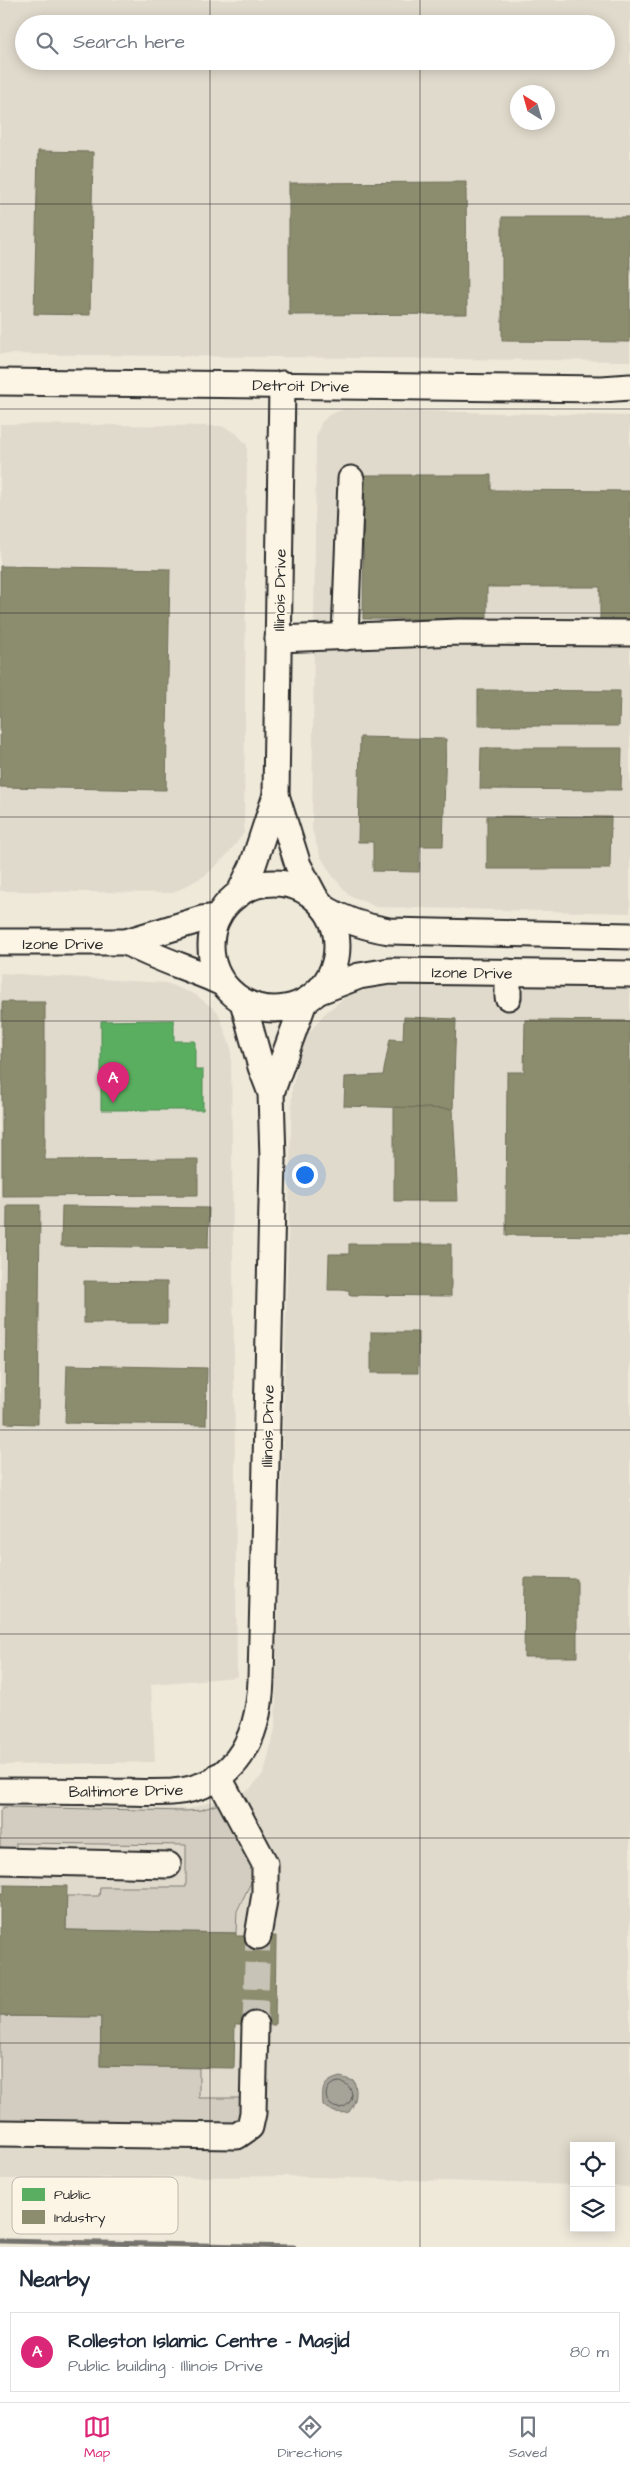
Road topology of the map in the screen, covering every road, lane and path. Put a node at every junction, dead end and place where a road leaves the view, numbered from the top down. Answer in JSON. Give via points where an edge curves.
{"nodes":[{"id":1,"x":0,"y":382,"type":"edge"},
{"id":2,"x":282,"y":384,"type":"junction"},
{"id":3,"x":630,"y":387,"type":"edge"},
{"id":4,"x":602,"y":388,"type":"junction"},
{"id":5,"x":630,"y":396,"type":"edge"},
{"id":6,"x":351,"y":479,"type":"dead end"},
{"id":7,"x":630,"y":633,"type":"edge"},
{"id":8,"x":345,"y":636,"type":"junction"},
{"id":9,"x":278,"y":639,"type":"junction"},
{"id":10,"x":276,"y":795,"type":"junction"},
{"id":11,"x":239,"y":894,"type":"junction"},
{"id":12,"x":320,"y":904,"type":"junction"},
{"id":13,"x":218,"y":917,"type":"junction"},
{"id":14,"x":630,"y":936,"type":"edge"},
{"id":15,"x":0,"y":942,"type":"edge"},
{"id":16,"x":126,"y":942,"type":"junction"},
{"id":17,"x":508,"y":972,"type":"junction"},
{"id":18,"x":630,"y":974,"type":"edge"},
{"id":19,"x":222,"y":983,"type":"junction"},
{"id":20,"x":311,"y":997,"type":"junction"},
{"id":21,"x":508,"y":997,"type":"dead end"},
{"id":22,"x":243,"y":1002,"type":"junction"},
{"id":23,"x":272,"y":1093,"type":"junction"},
{"id":24,"x":242,"y":1755,"type":"joint"},
{"id":25,"x":218,"y":1776,"type":"junction"},
{"id":26,"x":0,"y":1791,"type":"edge"},
{"id":27,"x":0,"y":1861,"type":"edge"},
{"id":28,"x":168,"y":1865,"type":"dead end"},
{"id":29,"x":258,"y":1936,"type":"tunnel mouth"},
{"id":30,"x":255,"y":2025,"type":"tunnel mouth"},
{"id":31,"x":0,"y":2132,"type":"edge"}],
"edges":[{"from":1,"to":2,"type":"street","name":"Detroit Drive"},
{"from":2,"to":4,"type":"street","name":"Detroit Drive"},
{"from":2,"to":9,"type":"street","name":"Illinois Drive"},
{"from":3,"to":4,"type":"street","name":"Detroit Drive"},
{"from":4,"to":5,"type":"street","name":"Detroit Drive"},
{"from":6,"to":8,"type":"street"},
{"from":7,"to":8,"type":"street","via":[[459,632]]},
{"from":8,"to":9,"type":"street"},
{"from":9,"to":10,"type":"street","name":"Illinois Drive"},
{"from":10,"to":11,"type":"street","name":"Illinois Drive","via":[[253,865]]},
{"from":10,"to":12,"type":"street","name":"Illinois Drive","via":[[298,865]]},
{"from":11,"to":12,"type":"street","via":[[251,887],[279,884],[299,889]]},
{"from":11,"to":13,"type":"street"},
{"from":12,"to":14,"type":"street","via":[[340,918],[358,925],[390,931]]},
{"from":12,"to":20,"type":"street","via":[[333,924],[337,942],[336,961],[329,978]]},
{"from":13,"to":16,"type":"street","name":"Izone Drive"},
{"from":13,"to":19,"type":"street","via":[[210,950]]},
{"from":15,"to":16,"type":"street","name":"Izone Drive","via":[[81,952]]},
{"from":16,"to":19,"type":"street","name":"Izone Drive","via":[[147,954]]},
{"from":17,"to":18,"type":"street","name":"Izone Drive"},
{"from":17,"to":20,"type":"street","name":"Izone Drive","via":[[390,971],[359,976]]},
{"from":17,"to":21,"type":"street"},
{"from":19,"to":22,"type":"street"},
{"from":20,"to":22,"type":"street","via":[[284,1009],[263,1009]]},
{"from":20,"to":23,"type":"street","name":"Illinois Drive"},
{"from":22,"to":23,"type":"street","name":"Illinois Drive","via":[[261,1067]]},
{"from":23,"to":24,"type":"street","name":"Illinois Drive","via":[[260,1703],[255,1727]]},
{"from":24,"to":25,"type":"street","name":"Baltimore Drive"},
{"from":25,"to":26,"type":"street","name":"Baltimore Drive","via":[[204,1784],[173,1792]]},
{"from":25,"to":29,"type":"street","via":[[264,1864],[265,1894]]},
{"from":27,"to":28,"type":"street"},
{"from":30,"to":31,"type":"street","via":[[253,2113],[250,2127],[236,2136]]}]}
